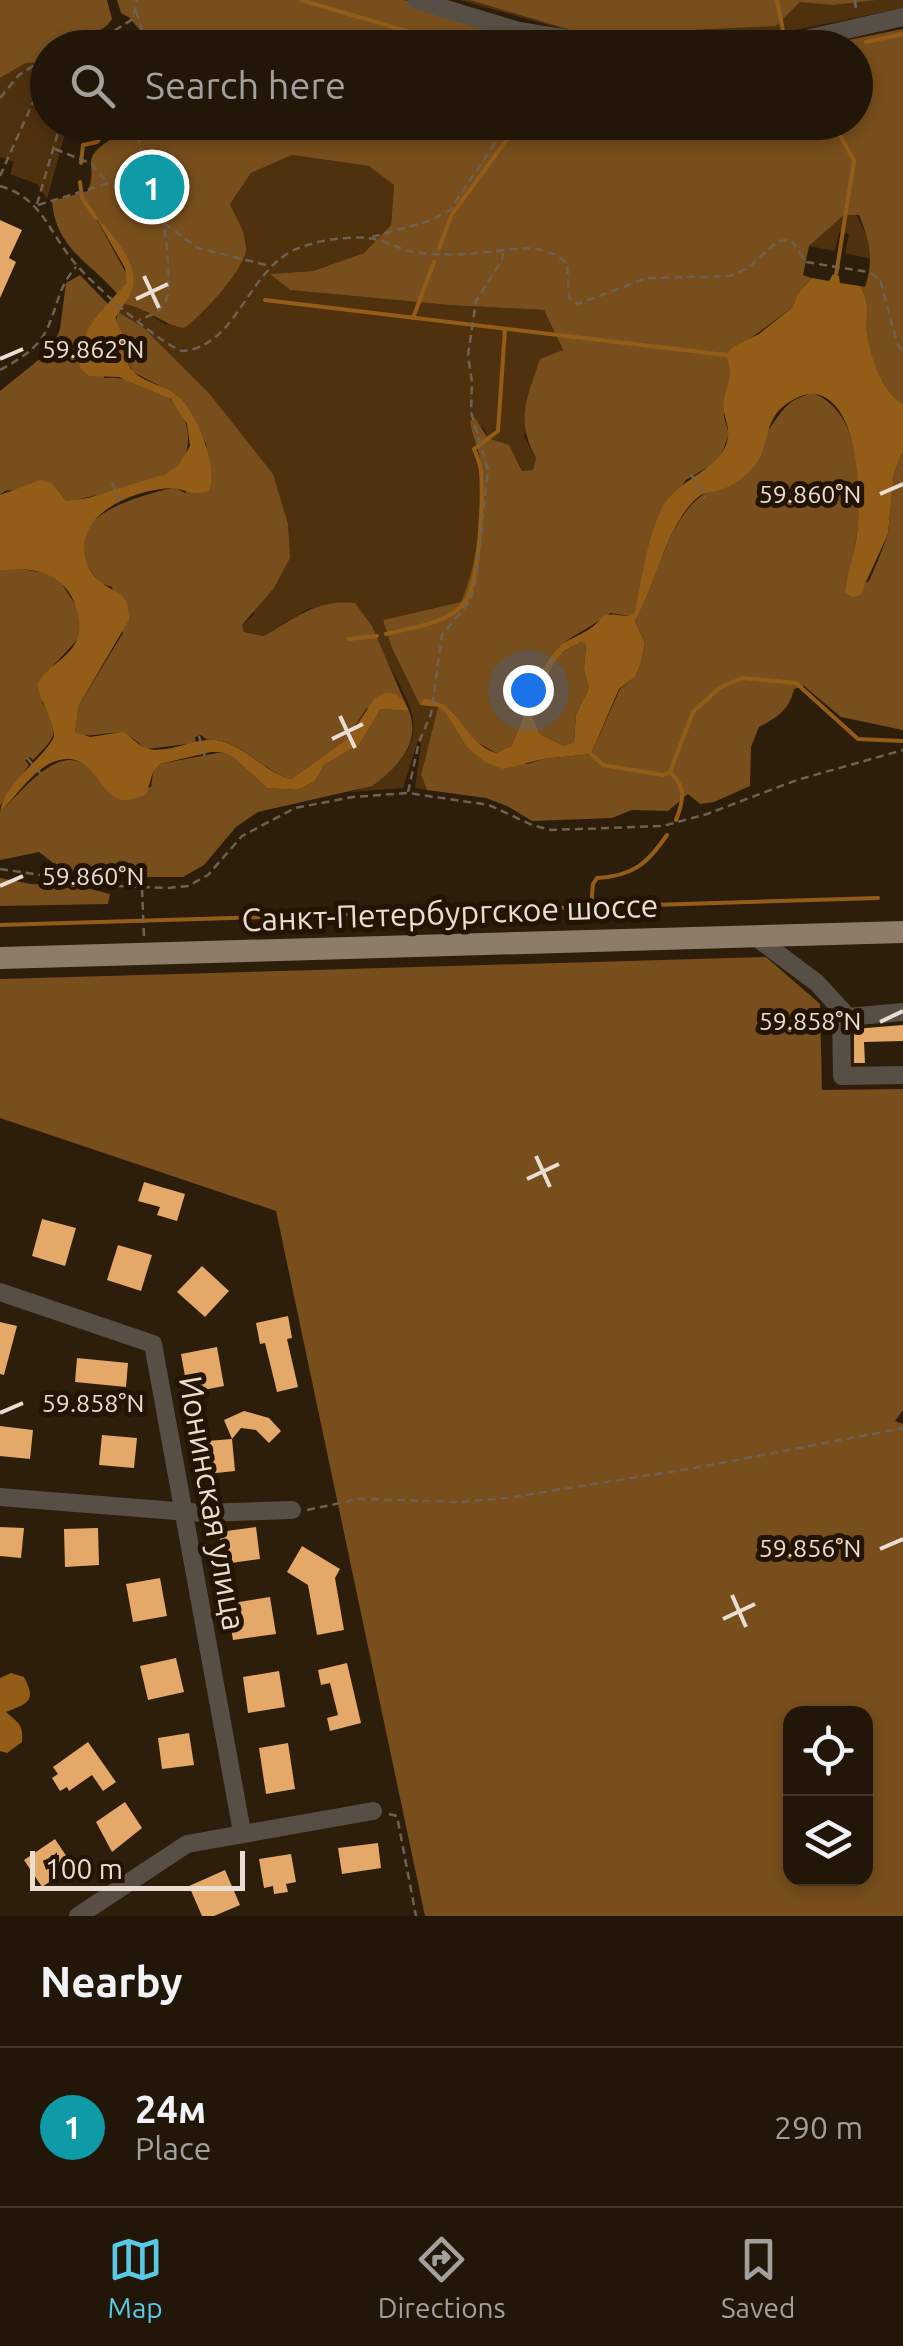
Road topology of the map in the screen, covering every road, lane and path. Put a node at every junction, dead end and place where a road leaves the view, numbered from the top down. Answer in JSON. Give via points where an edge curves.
{"nodes":[{"id":1,"x":137,"y":0,"type":"edge"},
{"id":2,"x":416,"y":0,"type":"edge"},
{"id":3,"x":135,"y":10,"type":"junction"},
{"id":4,"x":903,"y":17,"type":"edge"},
{"id":5,"x":114,"y":30,"type":"edge"},
{"id":6,"x":142,"y":30,"type":"edge"},
{"id":7,"x":516,"y":30,"type":"edge"},
{"id":8,"x":837,"y":30,"type":"edge"},
{"id":9,"x":30,"y":68,"type":"edge"},
{"id":10,"x":0,"y":98,"type":"edge"},
{"id":11,"x":30,"y":109,"type":"edge"},
{"id":12,"x":56,"y":140,"type":"edge"},
{"id":13,"x":139,"y":140,"type":"edge"},
{"id":14,"x":498,"y":140,"type":"edge"},
{"id":15,"x":54,"y":148,"type":"junction"},
{"id":16,"x":0,"y":176,"type":"edge"},
{"id":17,"x":136,"y":176,"type":"junction"},
{"id":18,"x":108,"y":184,"type":"junction"},
{"id":19,"x":0,"y":186,"type":"edge"},
{"id":20,"x":37,"y":206,"type":"junction"},
{"id":21,"x":158,"y":207,"type":"junction"},
{"id":22,"x":164,"y":222,"type":"junction"},
{"id":23,"x":370,"y":238,"type":"junction"},
{"id":24,"x":503,"y":250,"type":"junction"},
{"id":25,"x":77,"y":266,"type":"junction"},
{"id":26,"x":271,"y":266,"type":"junction"},
{"id":27,"x":139,"y":320,"type":"junction"},
{"id":28,"x":903,"y":353,"type":"edge"},
{"id":29,"x":0,"y":370,"type":"edge"},
{"id":30,"x":691,"y":474,"type":"dead end"},
{"id":31,"x":112,"y":482,"type":"dead end"},
{"id":32,"x":705,"y":498,"type":"dead end"},
{"id":33,"x":120,"y":506,"type":"dead end"},
{"id":34,"x":199,"y":736,"type":"dead end"},
{"id":35,"x":903,"y":750,"type":"edge"},
{"id":36,"x":205,"y":757,"type":"dead end"},
{"id":37,"x":28,"y":758,"type":"dead end"},
{"id":38,"x":42,"y":775,"type":"dead end"},
{"id":39,"x":408,"y":793,"type":"junction"},
{"id":40,"x":0,"y":869,"type":"edge"},
{"id":41,"x":142,"y":887,"type":"junction"},
{"id":42,"x":903,"y":916,"type":"edge"},
{"id":43,"x":903,"y":932,"type":"edge"},
{"id":44,"x":753,"y":935,"type":"junction"},
{"id":45,"x":144,"y":938,"type":"junction"},
{"id":46,"x":0,"y":942,"type":"edge"},
{"id":47,"x":0,"y":958,"type":"edge"},
{"id":48,"x":841,"y":1009,"type":"junction"},
{"id":49,"x":903,"y":1012,"type":"edge"},
{"id":50,"x":903,"y":1074,"type":"edge"},
{"id":51,"x":0,"y":1292,"type":"edge"},
{"id":52,"x":903,"y":1428,"type":"edge"},
{"id":53,"x":0,"y":1497,"type":"edge"},
{"id":54,"x":292,"y":1510,"type":"joint"},
{"id":55,"x":185,"y":1512,"type":"junction"},
{"id":56,"x":373,"y":1812,"type":"joint"},
{"id":57,"x":242,"y":1832,"type":"junction"},
{"id":58,"x":78,"y":1916,"type":"edge"},
{"id":59,"x":416,"y":1916,"type":"edge"}],
"edges":[{"from":1,"to":3,"type":"path"},
{"from":2,"to":7,"type":"lane"},
{"from":3,"to":5,"type":"path","via":[[133,19]]},
{"from":3,"to":6,"type":"path"},
{"from":4,"to":8,"type":"lane"},
{"from":9,"to":10,"type":"path"},
{"from":11,"to":16,"type":"path"},
{"from":12,"to":15,"type":"path"},
{"from":13,"to":17,"type":"path","via":[[144,166]]},
{"from":14,"to":23,"type":"path","via":[[450,210]]},
{"from":15,"to":18,"type":"path","via":[[100,171]]},
{"from":15,"to":20,"type":"path"},
{"from":17,"to":18,"type":"path"},
{"from":17,"to":21,"type":"path","via":[[156,186]]},
{"from":17,"to":21,"type":"path","via":[[136,200],[144,208]]},
{"from":18,"to":20,"type":"path"},
{"from":19,"to":20,"type":"path"},
{"from":20,"to":25,"type":"path"},
{"from":21,"to":22,"type":"path"},
{"from":22,"to":26,"type":"path","via":[[198,248]]},
{"from":22,"to":27,"type":"path","via":[[168,296],[163,307]]},
{"from":23,"to":24,"type":"path","via":[[414,252]]},
{"from":23,"to":26,"type":"path","via":[[313,244]]},
{"from":24,"to":28,"type":"path","via":[[529,246],[554,252],[567,262],[569,298],[578,304],[647,278],[730,276],[778,241],[791,240],[806,262],[880,279]]},
{"from":24,"to":39,"type":"path","via":[[476,302],[468,356],[470,412],[488,470],[476,580],[470,601],[442,635],[431,714]]},
{"from":25,"to":27,"type":"path"},
{"from":25,"to":29,"type":"path","via":[[62,282],[48,327],[30,352]]},
{"from":26,"to":27,"type":"path","via":[[210,344],[182,352]]},
{"from":30,"to":32,"type":"path"},
{"from":31,"to":33,"type":"path"},
{"from":34,"to":36,"type":"path"},
{"from":35,"to":39,"type":"path","via":[[663,826],[550,830],[489,804]]},
{"from":37,"to":38,"type":"path"},
{"from":39,"to":41,"type":"path","via":[[295,808],[242,836],[188,886]]},
{"from":40,"to":41,"type":"path"},
{"from":41,"to":45,"type":"path"},
{"from":42,"to":45,"type":"main road","name":"Санкт-Петербургское шоссе"},
{"from":43,"to":44,"type":"main road","name":"Санкт-Петербургское шоссе"},
{"from":44,"to":47,"type":"main road","name":"Санкт-Петербургское шоссе"},
{"from":44,"to":48,"type":"lane"},
{"from":45,"to":46,"type":"main road","name":"Санкт-Петербургское шоссе"},
{"from":48,"to":49,"type":"lane","via":[[848,1017]]},
{"from":48,"to":50,"type":"lane","via":[[842,1076]]},
{"from":51,"to":55,"type":"lane","name":"Ионинская улица","via":[[153,1344]]},
{"from":52,"to":54,"type":"path","via":[[507,1498],[383,1498]]},
{"from":53,"to":55,"type":"lane"},
{"from":54,"to":55,"type":"lane"},
{"from":55,"to":57,"type":"lane","name":"Ионинская улица"},
{"from":56,"to":57,"type":"lane"},
{"from":56,"to":59,"type":"path","via":[[397,1816]]},
{"from":57,"to":58,"type":"lane","via":[[187,1844]]}]}
